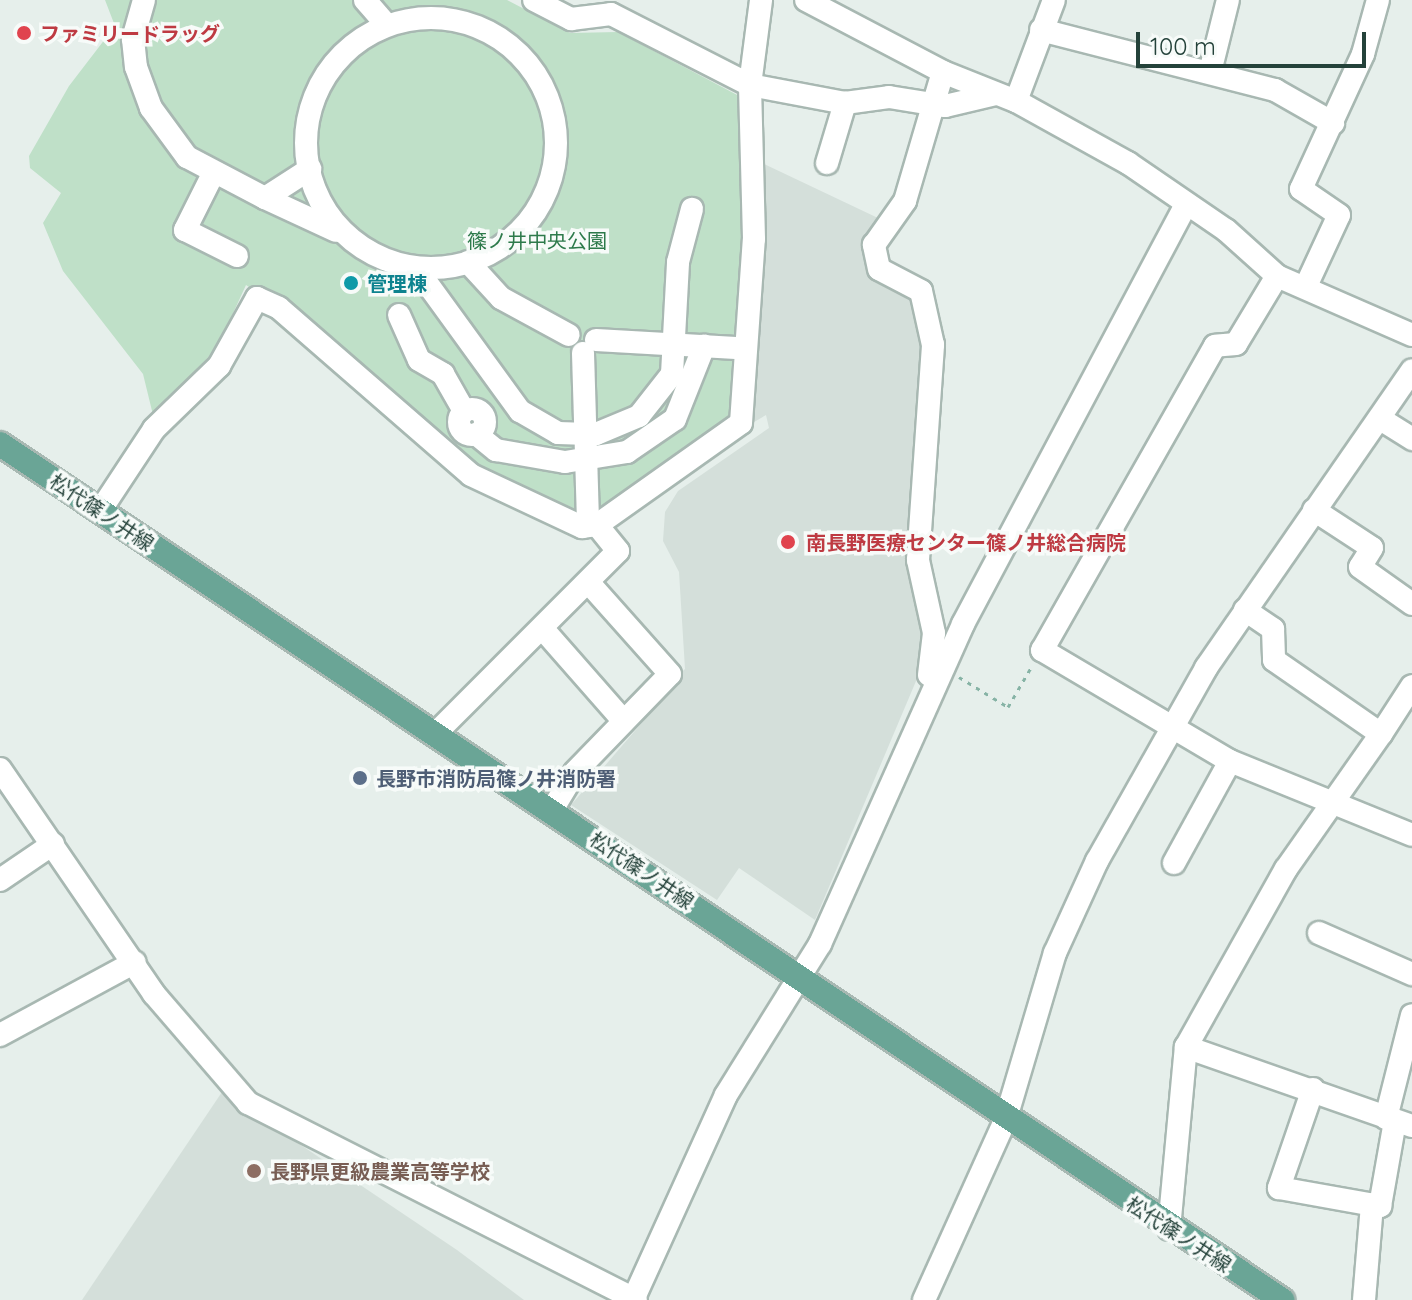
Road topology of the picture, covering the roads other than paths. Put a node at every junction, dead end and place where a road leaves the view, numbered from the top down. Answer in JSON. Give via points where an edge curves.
{"nodes":[{"id":1,"x":144,"y":0,"type":"edge"},
{"id":2,"x":365,"y":0,"type":"edge"},
{"id":3,"x":534,"y":0,"type":"edge"},
{"id":4,"x":761,"y":0,"type":"edge"},
{"id":5,"x":806,"y":0,"type":"edge"},
{"id":6,"x":1054,"y":0,"type":"edge"},
{"id":7,"x":1228,"y":0,"type":"edge"},
{"id":8,"x":1378,"y":0,"type":"edge"},
{"id":9,"x":387,"y":25,"type":"junction"},
{"id":10,"x":1041,"y":30,"type":"junction"},
{"id":11,"x":943,"y":72,"type":"junction"},
{"id":12,"x":1210,"y":72,"type":"junction"},
{"id":13,"x":750,"y":85,"type":"junction"},
{"id":14,"x":1006,"y":97,"type":"junction"},
{"id":15,"x":845,"y":103,"type":"junction"},
{"id":16,"x":937,"y":103,"type":"junction"},
{"id":17,"x":1333,"y":123,"type":"junction"},
{"id":18,"x":827,"y":163,"type":"dead end"},
{"id":19,"x":310,"y":169,"type":"junction"},
{"id":20,"x":214,"y":172,"type":"junction"},
{"id":21,"x":265,"y":198,"type":"junction"},
{"id":22,"x":1185,"y":207,"type":"junction"},
{"id":23,"x":692,"y":209,"type":"dead end"},
{"id":24,"x":336,"y":231,"type":"junction"},
{"id":25,"x":237,"y":256,"type":"dead end"},
{"id":26,"x":468,"y":262,"type":"junction"},
{"id":27,"x":416,"y":268,"type":"junction"},
{"id":28,"x":1277,"y":276,"type":"junction"},
{"id":29,"x":1306,"y":286,"type":"junction"},
{"id":30,"x":399,"y":315,"type":"dead end"},
{"id":31,"x":1412,"y":335,"type":"edge"},
{"id":32,"x":583,"y":342,"type":"junction"},
{"id":33,"x":679,"y":344,"type":"junction"},
{"id":34,"x":704,"y":346,"type":"junction"},
{"id":35,"x":736,"y":348,"type":"dead end"},
{"id":36,"x":1412,"y":370,"type":"edge"},
{"id":37,"x":1382,"y":420,"type":"junction"},
{"id":38,"x":585,"y":434,"type":"junction"},
{"id":39,"x":1412,"y":439,"type":"edge"},
{"id":40,"x":0,"y":444,"type":"edge"},
{"id":41,"x":586,"y":463,"type":"junction"},
{"id":42,"x":1314,"y":510,"type":"junction"},
{"id":43,"x":100,"y":511,"type":"junction"},
{"id":44,"x":592,"y":526,"type":"junction"},
{"id":45,"x":589,"y":583,"type":"junction"},
{"id":46,"x":1412,"y":604,"type":"edge"},
{"id":47,"x":1245,"y":610,"type":"junction"},
{"id":48,"x":542,"y":628,"type":"junction"},
{"id":49,"x":1412,"y":686,"type":"edge"},
{"id":50,"x":918,"y":715,"type":"junction"},
{"id":51,"x":622,"y":719,"type":"junction"},
{"id":52,"x":1171,"y":728,"type":"junction"},
{"id":53,"x":1381,"y":734,"type":"junction"},
{"id":54,"x":434,"y":735,"type":"junction"},
{"id":55,"x":1230,"y":761,"type":"junction"},
{"id":56,"x":0,"y":769,"type":"edge"},
{"id":57,"x":1332,"y":800,"type":"junction"},
{"id":58,"x":552,"y":810,"type":"junction"},
{"id":59,"x":1412,"y":835,"type":"edge"},
{"id":60,"x":53,"y":844,"type":"junction"},
{"id":61,"x":1174,"y":863,"type":"dead end"},
{"id":62,"x":0,"y":880,"type":"edge"},
{"id":63,"x":1319,"y":933,"type":"dead end"},
{"id":64,"x":135,"y":962,"type":"junction"},
{"id":65,"x":1412,"y":974,"type":"edge"},
{"id":66,"x":801,"y":980,"type":"junction"},
{"id":67,"x":1412,"y":1015,"type":"edge"},
{"id":68,"x":0,"y":1035,"type":"edge"},
{"id":69,"x":1186,"y":1047,"type":"junction"},
{"id":70,"x":1313,"y":1089,"type":"junction"},
{"id":71,"x":1006,"y":1118,"type":"junction"},
{"id":72,"x":1398,"y":1121,"type":"edge"},
{"id":73,"x":1372,"y":1204,"type":"junction"},
{"id":74,"x":1169,"y":1229,"type":"junction"},
{"id":75,"x":634,"y":1300,"type":"edge"},
{"id":76,"x":924,"y":1300,"type":"edge"},
{"id":77,"x":1282,"y":1300,"type":"edge"},
{"id":78,"x":1364,"y":1300,"type":"edge"}],
"edges":[{"from":1,"to":20,"type":"street","via":[[133,39],[143,90],[187,157]]},
{"from":2,"to":9,"type":"street"},
{"from":3,"to":13,"type":"street","via":[[571,19],[611,14]]},
{"from":4,"to":13,"type":"street"},
{"from":5,"to":11,"type":"street"},
{"from":6,"to":10,"type":"street"},
{"from":7,"to":12,"type":"street"},
{"from":8,"to":17,"type":"street"},
{"from":9,"to":19,"type":"street","via":[[357,38],[330,64],[311,121]]},
{"from":9,"to":26,"type":"street","via":[[453,18],[498,36],[534,69],[553,110],[558,147],[528,222],[496,251]]},
{"from":10,"to":12,"type":"street"},
{"from":10,"to":14,"type":"street"},
{"from":11,"to":14,"type":"street"},
{"from":11,"to":16,"type":"street"},
{"from":12,"to":17,"type":"street","via":[[1275,90]]},
{"from":13,"to":15,"type":"street"},
{"from":13,"to":44,"type":"street","via":[[754,239],[741,423]]},
{"from":14,"to":16,"type":"street"},
{"from":14,"to":22,"type":"street","via":[[1128,163]]},
{"from":15,"to":16,"type":"street","via":[[889,97]]},
{"from":15,"to":18,"type":"street"},
{"from":16,"to":50,"type":"street","via":[[905,201],[874,245],[879,269],[921,291],[933,345],[918,560],[935,650]]},
{"from":17,"to":29,"type":"street","via":[[1301,189],[1339,215]]},
{"from":19,"to":21,"type":"street"},
{"from":19,"to":24,"type":"street"},
{"from":20,"to":21,"type":"street"},
{"from":20,"to":25,"type":"street","via":[[185,230]]},
{"from":21,"to":24,"type":"street"},
{"from":22,"to":28,"type":"street","via":[[1226,230]]},
{"from":22,"to":50,"type":"street"},
{"from":23,"to":33,"type":"street","via":[[678,262]]},
{"from":24,"to":27,"type":"street","via":[[373,255]]},
{"from":26,"to":27,"type":"street"},
{"from":26,"to":32,"type":"street","via":[[501,298]]},
{"from":27,"to":38,"type":"street","via":[[520,411],[558,433]]},
{"from":28,"to":29,"type":"street"},
{"from":28,"to":52,"type":"street","via":[[1236,344],[1215,346],[1042,650]]},
{"from":29,"to":31,"type":"street"},
{"from":30,"to":41,"type":"street","via":[[419,360],[443,374],[464,411],[461,430],[496,450]]},
{"from":32,"to":33,"type":"street"},
{"from":32,"to":38,"type":"street"},
{"from":33,"to":34,"type":"street"},
{"from":33,"to":38,"type":"street","via":[[672,374],[650,408],[614,429]]},
{"from":34,"to":35,"type":"street"},
{"from":34,"to":41,"type":"street","via":[[687,402],[659,436]]},
{"from":36,"to":37,"type":"street"},
{"from":37,"to":39,"type":"street"},
{"from":37,"to":42,"type":"street"},
{"from":38,"to":41,"type":"street"},
{"from":40,"to":43,"type":"main road","name":"松代篠ノ井線"},
{"from":41,"to":44,"type":"street"},
{"from":42,"to":46,"type":"street","via":[[1372,548],[1360,567]]},
{"from":42,"to":47,"type":"street"},
{"from":43,"to":44,"type":"street","via":[[154,429],[219,366],[257,298],[290,317],[471,475]]},
{"from":43,"to":54,"type":"main road","name":"松代篠ノ井線"},
{"from":44,"to":45,"type":"street","via":[[618,551]]},
{"from":45,"to":48,"type":"street"},
{"from":45,"to":51,"type":"street","via":[[670,674]]},
{"from":47,"to":52,"type":"street"},
{"from":47,"to":53,"type":"street","via":[[1273,629],[1274,660]]},
{"from":48,"to":51,"type":"street"},
{"from":48,"to":54,"type":"street"},
{"from":49,"to":53,"type":"street"},
{"from":50,"to":66,"type":"street"},
{"from":51,"to":58,"type":"street"},
{"from":52,"to":55,"type":"street"},
{"from":52,"to":71,"type":"street","via":[[1055,953]]},
{"from":53,"to":57,"type":"street"},
{"from":54,"to":58,"type":"main road","name":"松代篠ノ井線"},
{"from":55,"to":57,"type":"street"},
{"from":55,"to":61,"type":"street"},
{"from":56,"to":60,"type":"street"},
{"from":57,"to":59,"type":"street"},
{"from":57,"to":69,"type":"street"},
{"from":58,"to":66,"type":"main road","name":"松代篠ノ井線"},
{"from":60,"to":62,"type":"street"},
{"from":60,"to":64,"type":"street"},
{"from":63,"to":65,"type":"street"},
{"from":64,"to":68,"type":"street"},
{"from":64,"to":75,"type":"street","via":[[222,1080],[248,1103]]},
{"from":66,"to":71,"type":"main road","name":"松代篠ノ井線"},
{"from":66,"to":75,"type":"street","via":[[726,1095]]},
{"from":67,"to":72,"type":"street"},
{"from":69,"to":70,"type":"street"},
{"from":69,"to":74,"type":"street"},
{"from":70,"to":72,"type":"street"},
{"from":70,"to":73,"type":"street","via":[[1279,1188]]},
{"from":71,"to":74,"type":"main road","name":"松代篠ノ井線"},
{"from":71,"to":76,"type":"street"},
{"from":72,"to":73,"type":"street","via":[[1380,1206]]},
{"from":73,"to":78,"type":"street"},
{"from":74,"to":77,"type":"main road","name":"松代篠ノ井線"}]}
